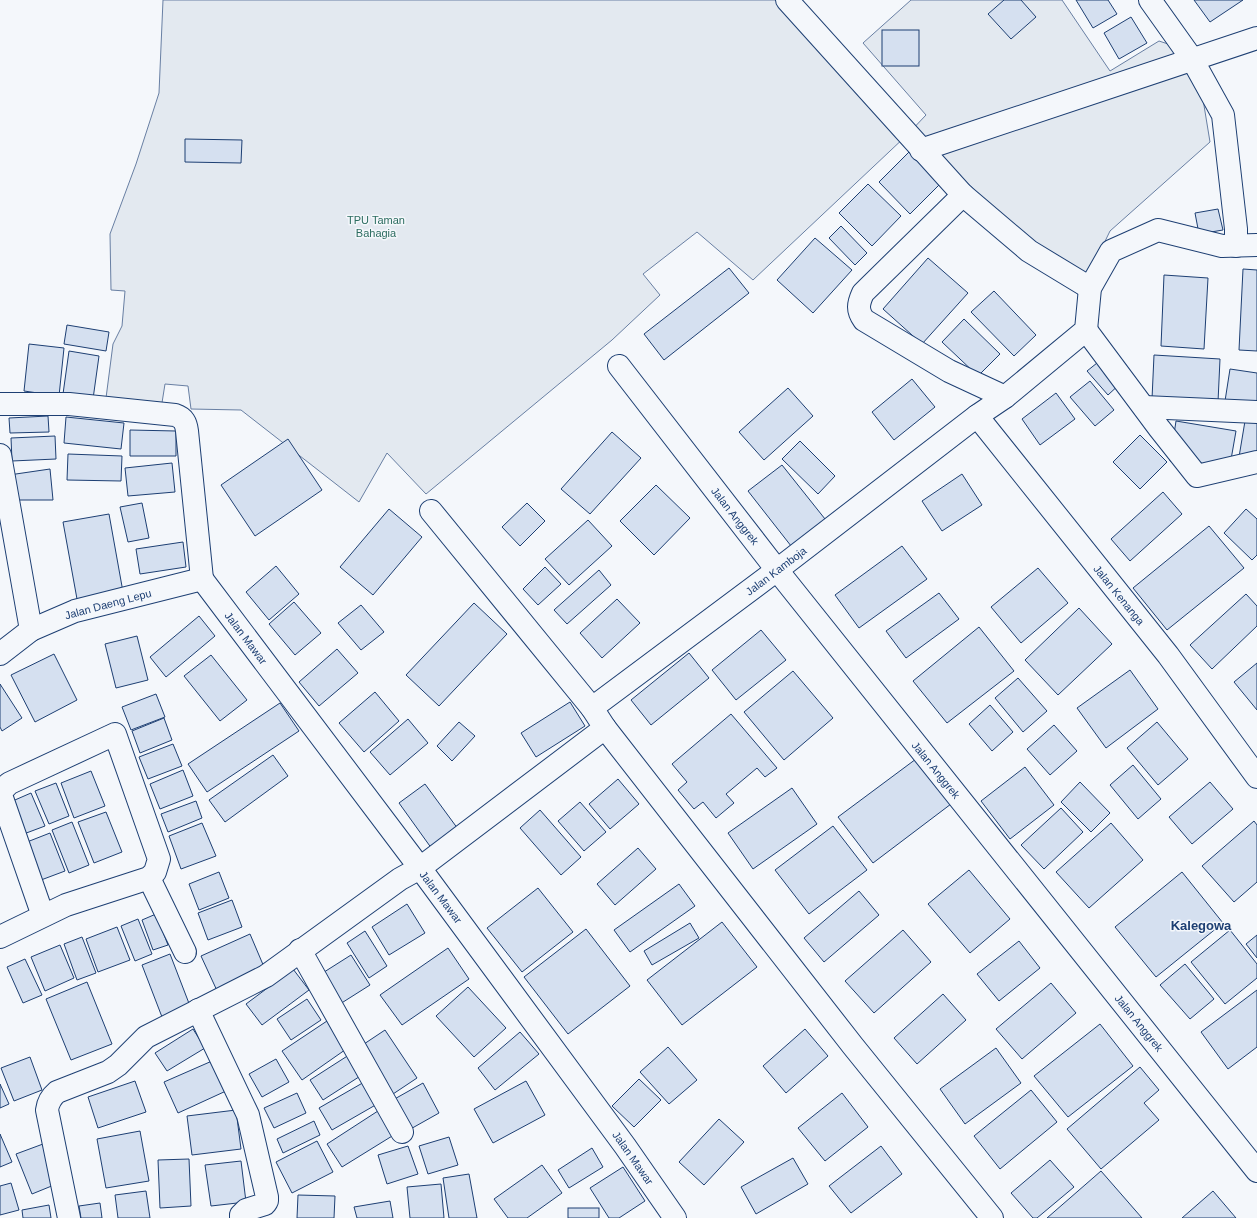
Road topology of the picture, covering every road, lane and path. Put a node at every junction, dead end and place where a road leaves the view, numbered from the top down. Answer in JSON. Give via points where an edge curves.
{"nodes":[{"id":1,"x":787,"y":0,"type":"edge"},
{"id":2,"x":1150,"y":0,"type":"edge"},
{"id":3,"x":1257,"y":38,"type":"edge"},
{"id":4,"x":1192,"y":59,"type":"junction"},
{"id":5,"x":921,"y":150,"type":"junction"},
{"id":6,"x":963,"y":195,"type":"junction"},
{"id":7,"x":1247,"y":246,"type":"edge"},
{"id":8,"x":1090,"y":288,"type":"junction"},
{"id":9,"x":1086,"y":330,"type":"junction"},
{"id":10,"x":619,"y":366,"type":"dead end"},
{"id":11,"x":1004,"y":397,"type":"junction"},
{"id":12,"x":0,"y":404,"type":"edge"},
{"id":13,"x":1144,"y":407,"type":"junction"},
{"id":14,"x":1257,"y":412,"type":"edge"},
{"id":15,"x":977,"y":416,"type":"junction"},
{"id":16,"x":0,"y":455,"type":"edge"},
{"id":17,"x":1257,"y":462,"type":"edge"},
{"id":18,"x":432,"y":511,"type":"dead end"},
{"id":19,"x":777,"y":570,"type":"junction"},
{"id":20,"x":202,"y":579,"type":"junction"},
{"id":21,"x":31,"y":630,"type":"junction"},
{"id":22,"x":0,"y":654,"type":"edge"},
{"id":23,"x":592,"y":708,"type":"junction"},
{"id":24,"x":605,"y":728,"type":"junction"},
{"id":25,"x":1257,"y":777,"type":"edge"},
{"id":26,"x":420,"y":868,"type":"junction"},
{"id":27,"x":150,"y":878,"type":"junction"},
{"id":28,"x":43,"y":916,"type":"junction"},
{"id":29,"x":0,"y":936,"type":"edge"},
{"id":30,"x":300,"y":950,"type":"junction"},
{"id":31,"x":185,"y":952,"type":"dead end"},
{"id":32,"x":198,"y":1010,"type":"junction"},
{"id":33,"x":402,"y":1132,"type":"dead end"},
{"id":34,"x":1257,"y":1171,"type":"edge"},
{"id":35,"x":69,"y":1218,"type":"edge"},
{"id":36,"x":241,"y":1218,"type":"edge"},
{"id":37,"x":675,"y":1218,"type":"edge"},
{"id":38,"x":992,"y":1218,"type":"edge"}],
"edges":[{"from":1,"to":5,"type":"street"},
{"from":2,"to":4,"type":"street"},
{"from":3,"to":4,"type":"street"},
{"from":4,"to":5,"type":"street"},
{"from":4,"to":7,"type":"street","via":[[1222,115],[1236,229]]},
{"from":5,"to":6,"type":"street"},
{"from":6,"to":8,"type":"street","via":[[1030,252]]},
{"from":6,"to":11,"type":"street","via":[[869,286],[860,299],[860,314],[864,320],[949,371]]},
{"from":7,"to":8,"type":"street","via":[[1222,246],[1158,230],[1110,251]]},
{"from":8,"to":9,"type":"street"},
{"from":9,"to":11,"type":"street","name":"Jalan Kamboja"},
{"from":9,"to":13,"type":"street"},
{"from":10,"to":19,"type":"street","name":"Jalan Anggrek"},
{"from":11,"to":15,"type":"street","name":"Jalan Kamboja"},
{"from":12,"to":20,"type":"street","via":[[69,404],[180,417],[184,420]]},
{"from":13,"to":14,"type":"street"},
{"from":13,"to":17,"type":"street","via":[[1197,476]]},
{"from":15,"to":19,"type":"street","name":"Jalan Kamboja"},
{"from":15,"to":25,"type":"street","name":"Jalan Kenanga","via":[[1168,655]]},
{"from":16,"to":21,"type":"street"},
{"from":18,"to":23,"type":"street"},
{"from":19,"to":23,"type":"street","name":"Jalan Kamboja"},
{"from":19,"to":34,"type":"street","name":"Jalan Anggrek"},
{"from":20,"to":21,"type":"street","name":"Jalan Daeng Lepu","via":[[75,611]]},
{"from":20,"to":26,"type":"street","name":"Jalan Mawar"},
{"from":21,"to":22,"type":"street","name":"Jalan Daeng Lepu"},
{"from":23,"to":24,"type":"street"},
{"from":24,"to":26,"type":"street"},
{"from":24,"to":38,"type":"street","via":[[853,1046]]},
{"from":26,"to":30,"type":"street","via":[[400,879]]},
{"from":26,"to":37,"type":"street","name":"Jalan Mawar"},
{"from":27,"to":28,"type":"street","via":[[66,905]]},
{"from":27,"to":28,"type":"street","via":[[159,859],[115,734],[10,783],[3,789],[1,795]]},
{"from":27,"to":31,"type":"street"},
{"from":28,"to":29,"type":"street"},
{"from":30,"to":32,"type":"street","via":[[266,976]]},
{"from":30,"to":33,"type":"street"},
{"from":32,"to":35,"type":"street","via":[[146,1037],[108,1072],[57,1092],[49,1100],[47,1110]]},
{"from":32,"to":36,"type":"street","via":[[248,1115],[267,1197],[265,1204],[246,1210]]}]}
